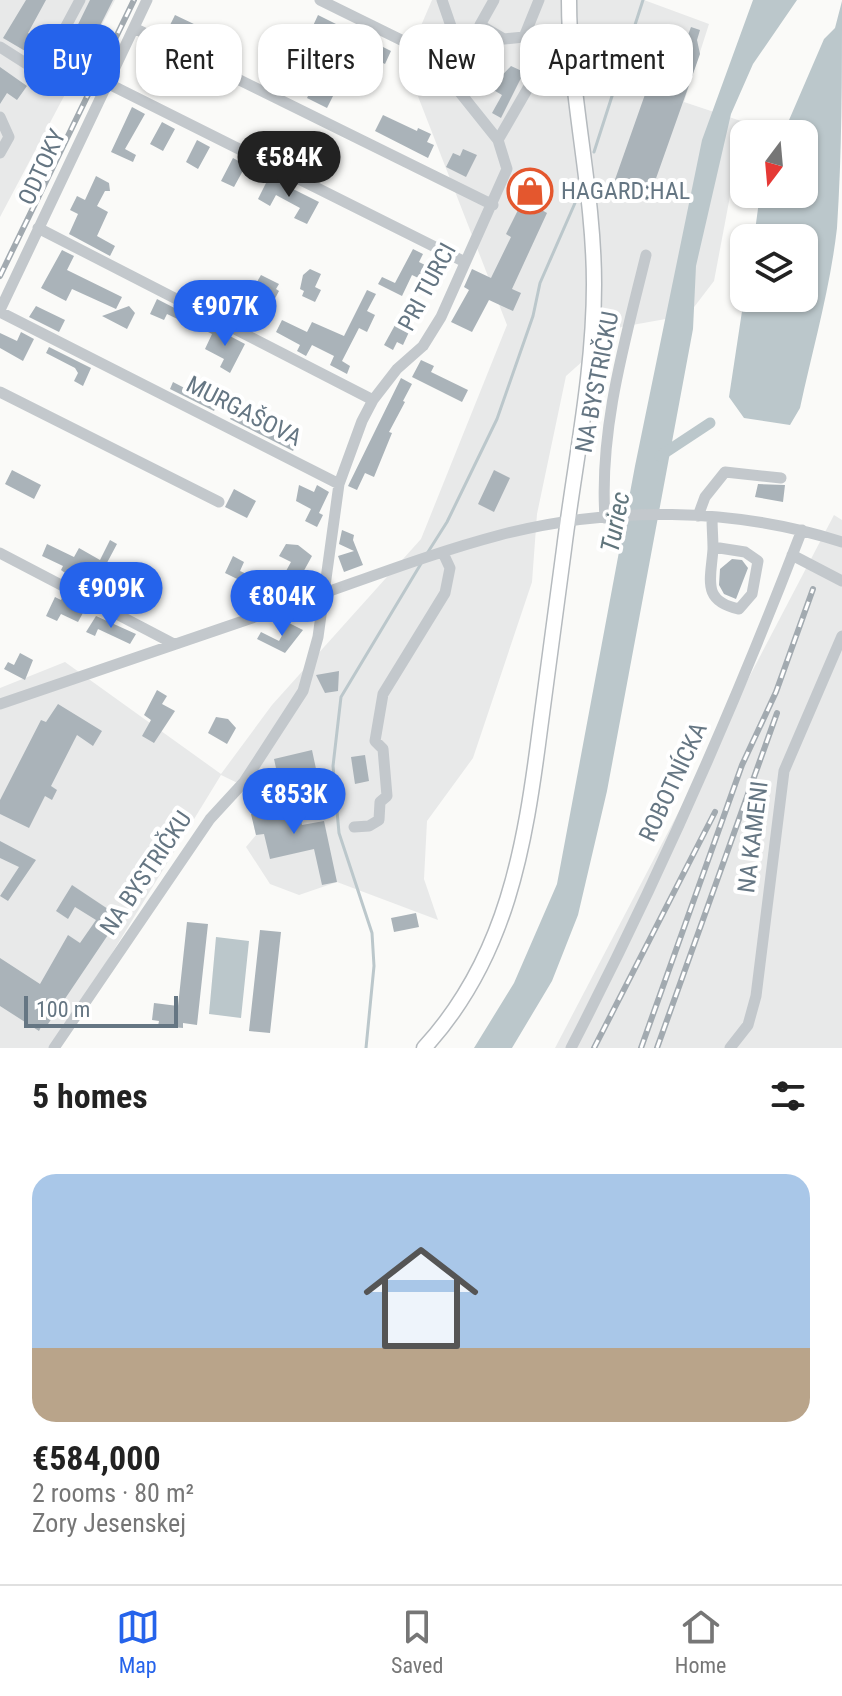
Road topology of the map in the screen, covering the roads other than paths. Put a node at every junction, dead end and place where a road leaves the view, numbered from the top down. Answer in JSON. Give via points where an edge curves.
{"nodes":[{"id":1,"x":80,"y":0,"type":"edge"},
{"id":2,"x":147,"y":0,"type":"edge"},
{"id":3,"x":320,"y":0,"type":"edge"},
{"id":4,"x":442,"y":0,"type":"edge"},
{"id":5,"x":494,"y":0,"type":"edge"},
{"id":6,"x":539,"y":0,"type":"edge"},
{"id":7,"x":569,"y":0,"type":"edge"},
{"id":8,"x":450,"y":24,"type":"edge"},
{"id":9,"x":529,"y":24,"type":"edge"},
{"id":10,"x":134,"y":28,"type":"junction"},
{"id":11,"x":520,"y":37,"type":"edge"},
{"id":12,"x":399,"y":39,"type":"edge"},
{"id":13,"x":0,"y":47,"type":"edge"},
{"id":14,"x":120,"y":57,"type":"edge"},
{"id":15,"x":120,"y":90,"type":"edge"},
{"id":16,"x":101,"y":96,"type":"edge"},
{"id":17,"x":461,"y":96,"type":"edge"},
{"id":18,"x":523,"y":96,"type":"edge"},
{"id":19,"x":0,"y":117,"type":"edge"},
{"id":20,"x":498,"y":140,"type":"junction"},
{"id":21,"x":0,"y":153,"type":"edge"},
{"id":22,"x":493,"y":205,"type":"junction"},
{"id":23,"x":38,"y":228,"type":"junction"},
{"id":24,"x":646,"y":255,"type":"dead end"},
{"id":25,"x":465,"y":262,"type":"junction"},
{"id":26,"x":0,"y":311,"type":"edge"},
{"id":27,"x":0,"y":392,"type":"edge"},
{"id":28,"x":373,"y":400,"type":"junction"},
{"id":29,"x":781,"y":478,"type":"dead end"},
{"id":30,"x":339,"y":484,"type":"junction"},
{"id":31,"x":219,"y":502,"type":"dead end"},
{"id":32,"x":698,"y":516,"type":"junction"},
{"id":33,"x":609,"y":517,"type":"junction"},
{"id":34,"x":712,"y":517,"type":"junction"},
{"id":35,"x":567,"y":523,"type":"junction"},
{"id":36,"x":802,"y":530,"type":"junction"},
{"id":37,"x":842,"y":542,"type":"edge"},
{"id":38,"x":713,"y":547,"type":"junction"},
{"id":39,"x":0,"y":553,"type":"edge"},
{"id":40,"x":442,"y":553,"type":"junction"},
{"id":41,"x":792,"y":555,"type":"junction"},
{"id":42,"x":842,"y":581,"type":"edge"},
{"id":43,"x":325,"y":593,"type":"junction"},
{"id":44,"x":842,"y":636,"type":"edge"},
{"id":45,"x":174,"y":644,"type":"junction"},
{"id":46,"x":0,"y":704,"type":"edge"},
{"id":47,"x":354,"y":827,"type":"dead end"},
{"id":48,"x":54,"y":1048,"type":"edge"},
{"id":49,"x":424,"y":1048,"type":"edge"},
{"id":50,"x":571,"y":1048,"type":"edge"},
{"id":51,"x":730,"y":1048,"type":"edge"}],
"edges":[{"from":1,"to":13,"type":"street","via":[[41,73]]},
{"from":2,"to":10,"type":"street","name":"ODTOKY"},
{"from":3,"to":12,"type":"street"},
{"from":4,"to":8,"type":"street"},
{"from":5,"to":11,"type":"street","via":[[480,25],[504,39]]},
{"from":6,"to":9,"type":"street"},
{"from":7,"to":35,"type":"main road","via":[[594,286],[587,388]]},
{"from":10,"to":14,"type":"street","name":"ODTOKY"},
{"from":10,"to":22,"type":"street"},
{"from":15,"to":25,"type":"street"},
{"from":16,"to":23,"type":"street","name":"ODTOKY"},
{"from":17,"to":20,"type":"street"},
{"from":18,"to":20,"type":"street"},
{"from":19,"to":21,"type":"street","via":[[9,137]]},
{"from":20,"to":22,"type":"street","name":"PRI TURCI","via":[[507,169]]},
{"from":22,"to":25,"type":"street","name":"PRI TURCI"},
{"from":23,"to":26,"type":"street","name":"ODTOKY"},
{"from":23,"to":28,"type":"street"},
{"from":24,"to":33,"type":"street","name":"NA BYSTRIČKU","via":[[602,474]]},
{"from":25,"to":28,"type":"street","name":"PRI TURCI","via":[[423,346]]},
{"from":26,"to":30,"type":"street","name":"MURGAŠOVA"},
{"from":27,"to":31,"type":"street"},
{"from":28,"to":30,"type":"street","name":"PRI TURCI"},
{"from":29,"to":32,"type":"street","via":[[725,472]]},
{"from":30,"to":43,"type":"street","name":"PRI TURCI"},
{"from":32,"to":33,"type":"street"},
{"from":32,"to":34,"type":"street"},
{"from":33,"to":35,"type":"street"},
{"from":34,"to":36,"type":"street"},
{"from":34,"to":38,"type":"street"},
{"from":35,"to":40,"type":"street"},
{"from":35,"to":49,"type":"main road","via":[[514,887],[479,971]]},
{"from":36,"to":37,"type":"street"},
{"from":36,"to":41,"type":"street","name":"ROBOTNÍCKA"},
{"from":38,"to":38,"type":"street","via":[[709,582],[714,598],[739,609],[752,594],[758,561],[745,552]]},
{"from":39,"to":45,"type":"street"},
{"from":40,"to":43,"type":"street"},
{"from":40,"to":47,"type":"street","via":[[450,568],[445,593],[383,694],[375,741],[383,749],[387,796],[380,802],[379,820]]},
{"from":41,"to":42,"type":"street"},
{"from":41,"to":50,"type":"street","name":"ROBOTNÍCKA","via":[[705,768]]},
{"from":43,"to":45,"type":"street"},
{"from":43,"to":48,"type":"street","name":"NA BYSTRIČKU","via":[[315,651],[296,702]]},
{"from":44,"to":51,"type":"street","name":"NA KAMENI","via":[[784,771],[756,996],[748,1025]]},
{"from":45,"to":46,"type":"street"}]}
